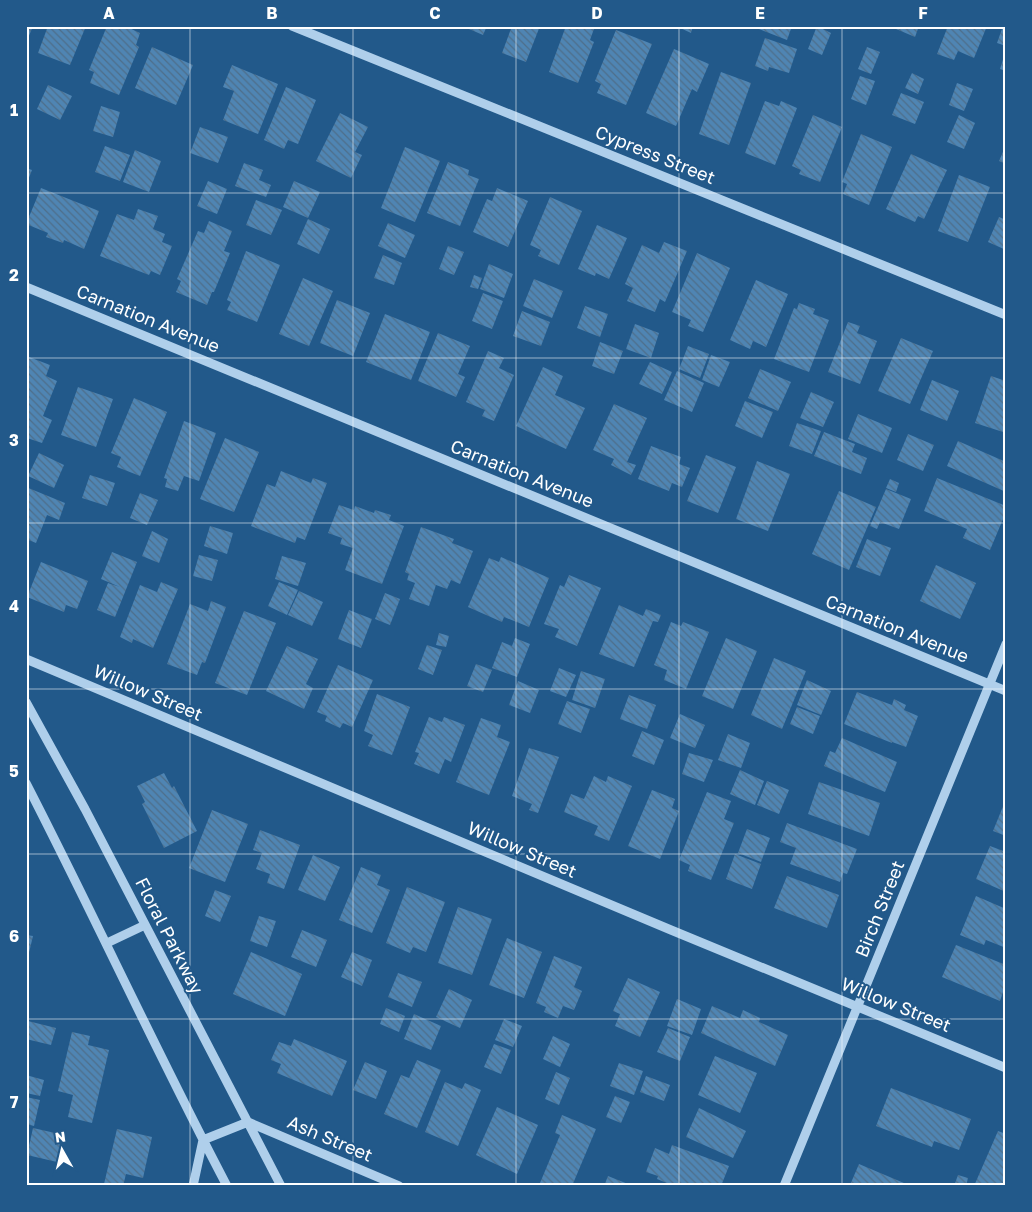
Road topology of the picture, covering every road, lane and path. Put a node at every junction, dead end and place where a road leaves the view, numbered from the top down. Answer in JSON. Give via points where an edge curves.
{"nodes":[{"id":1,"x":292,"y":26,"type":"edge"},
{"id":2,"x":26,"y":287,"type":"edge"},
{"id":3,"x":1006,"y":315,"type":"edge"},
{"id":4,"x":1006,"y":644,"type":"edge"},
{"id":5,"x":26,"y":659,"type":"edge"},
{"id":6,"x":989,"y":684,"type":"junction"},
{"id":7,"x":1006,"y":691,"type":"edge"},
{"id":8,"x":26,"y":702,"type":"edge"},
{"id":9,"x":26,"y":783,"type":"edge"},
{"id":10,"x":145,"y":925,"type":"junction"},
{"id":11,"x":107,"y":943,"type":"junction"},
{"id":12,"x":857,"y":1007,"type":"junction"},
{"id":13,"x":1006,"y":1068,"type":"edge"},
{"id":14,"x":248,"y":1122,"type":"junction"},
{"id":15,"x":203,"y":1140,"type":"junction"},
{"id":16,"x":193,"y":1186,"type":"edge"},
{"id":17,"x":227,"y":1186,"type":"edge"},
{"id":18,"x":281,"y":1186,"type":"edge"},
{"id":19,"x":399,"y":1186,"type":"edge"},
{"id":20,"x":784,"y":1186,"type":"edge"}],
"edges":[{"from":1,"to":3,"type":"street","name":"Cypress Street"},
{"from":2,"to":6,"type":"street","name":"Carnation Avenue"},
{"from":4,"to":6,"type":"street","name":"Birch Street"},
{"from":5,"to":12,"type":"street","name":"Willow Street"},
{"from":6,"to":7,"type":"street","name":"Carnation Avenue"},
{"from":6,"to":12,"type":"street","name":"Birch Street"},
{"from":8,"to":10,"type":"street","name":"Floral Parkway"},
{"from":9,"to":11,"type":"street"},
{"from":10,"to":11,"type":"street"},
{"from":10,"to":14,"type":"street","name":"Floral Parkway"},
{"from":11,"to":15,"type":"street"},
{"from":12,"to":13,"type":"street","name":"Willow Street"},
{"from":12,"to":20,"type":"street","name":"Birch Street"},
{"from":14,"to":15,"type":"street"},
{"from":14,"to":18,"type":"street","name":"Floral Parkway"},
{"from":14,"to":19,"type":"street","name":"Ash Street"},
{"from":15,"to":16,"type":"street"},
{"from":15,"to":17,"type":"street"}]}
